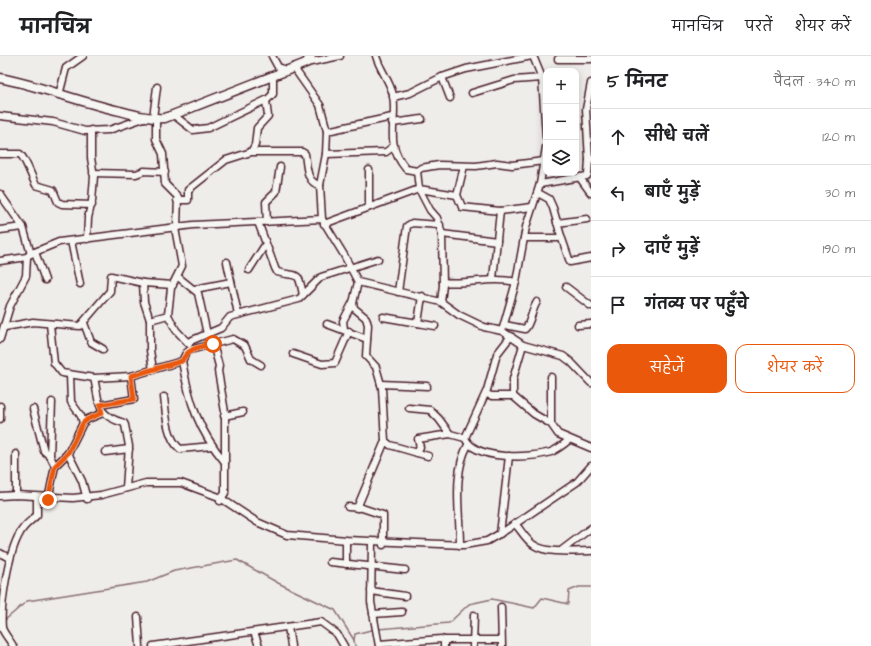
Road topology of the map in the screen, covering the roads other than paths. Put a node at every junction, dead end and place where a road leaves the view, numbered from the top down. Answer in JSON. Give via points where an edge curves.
{"nodes":[{"id":1,"x":83,"y":56,"type":"edge"},
{"id":2,"x":272,"y":56,"type":"edge"},
{"id":3,"x":311,"y":56,"type":"edge"},
{"id":4,"x":340,"y":56,"type":"edge"},
{"id":5,"x":376,"y":56,"type":"edge"},
{"id":6,"x":533,"y":56,"type":"edge"},
{"id":7,"x":558,"y":59,"type":"dead end"},
{"id":8,"x":591,"y":59,"type":"edge"},
{"id":9,"x":306,"y":63,"type":"junction"},
{"id":10,"x":290,"y":69,"type":"junction"},
{"id":11,"x":273,"y":76,"type":"junction"},
{"id":12,"x":442,"y":77,"type":"junction"},
{"id":13,"x":0,"y":78,"type":"edge"},
{"id":14,"x":542,"y":78,"type":"junction"},
{"id":15,"x":591,"y":83,"type":"edge"},
{"id":16,"x":157,"y":87,"type":"dead end"},
{"id":17,"x":472,"y":93,"type":"dead end"},
{"id":18,"x":59,"y":95,"type":"junction"},
{"id":19,"x":393,"y":97,"type":"junction"},
{"id":20,"x":450,"y":98,"type":"dead end"},
{"id":21,"x":266,"y":101,"type":"junction"},
{"id":22,"x":544,"y":104,"type":"edge"},
{"id":23,"x":0,"y":116,"type":"edge"},
{"id":24,"x":175,"y":116,"type":"junction"},
{"id":25,"x":151,"y":118,"type":"junction"},
{"id":26,"x":422,"y":119,"type":"dead end"},
{"id":27,"x":392,"y":120,"type":"junction"},
{"id":28,"x":91,"y":130,"type":"junction"},
{"id":29,"x":327,"y":131,"type":"junction"},
{"id":30,"x":394,"y":146,"type":"junction"},
{"id":31,"x":251,"y":152,"type":"junction"},
{"id":32,"x":0,"y":154,"type":"edge"},
{"id":33,"x":326,"y":154,"type":"junction"},
{"id":34,"x":590,"y":160,"type":"edge"},
{"id":35,"x":543,"y":161,"type":"edge"},
{"id":36,"x":464,"y":166,"type":"junction"},
{"id":37,"x":280,"y":167,"type":"dead end"},
{"id":38,"x":543,"y":167,"type":"edge"},
{"id":39,"x":369,"y":170,"type":"dead end"},
{"id":40,"x":417,"y":171,"type":"junction"},
{"id":41,"x":165,"y":172,"type":"junction"},
{"id":42,"x":93,"y":173,"type":"junction"},
{"id":43,"x":580,"y":178,"type":"junction"},
{"id":44,"x":540,"y":184,"type":"junction"},
{"id":45,"x":320,"y":185,"type":"junction"},
{"id":46,"x":419,"y":188,"type":"junction"},
{"id":47,"x":538,"y":193,"type":"junction"},
{"id":48,"x":591,"y":193,"type":"edge"},
{"id":49,"x":0,"y":194,"type":"edge"},
{"id":50,"x":457,"y":196,"type":"junction"},
{"id":51,"x":178,"y":200,"type":"junction"},
{"id":52,"x":92,"y":205,"type":"junction"},
{"id":53,"x":369,"y":207,"type":"junction"},
{"id":54,"x":532,"y":207,"type":"junction"},
{"id":55,"x":500,"y":211,"type":"junction"},
{"id":56,"x":587,"y":220,"type":"dead end"},
{"id":57,"x":323,"y":221,"type":"junction"},
{"id":58,"x":258,"y":222,"type":"junction"},
{"id":59,"x":267,"y":222,"type":"junction"},
{"id":60,"x":557,"y":223,"type":"junction"},
{"id":61,"x":440,"y":225,"type":"junction"},
{"id":62,"x":23,"y":227,"type":"junction"},
{"id":63,"x":176,"y":228,"type":"junction"},
{"id":64,"x":0,"y":230,"type":"edge"},
{"id":65,"x":442,"y":234,"type":"junction"},
{"id":66,"x":561,"y":236,"type":"junction"},
{"id":67,"x":524,"y":238,"type":"junction"},
{"id":68,"x":87,"y":239,"type":"junction"},
{"id":69,"x":71,"y":241,"type":"junction"},
{"id":70,"x":497,"y":241,"type":"junction"},
{"id":71,"x":265,"y":245,"type":"junction"},
{"id":72,"x":31,"y":254,"type":"junction"},
{"id":73,"x":591,"y":258,"type":"edge"},
{"id":74,"x":378,"y":259,"type":"dead end"},
{"id":75,"x":0,"y":260,"type":"edge"},
{"id":76,"x":227,"y":262,"type":"dead end"},
{"id":77,"x":351,"y":268,"type":"junction"},
{"id":78,"x":249,"y":270,"type":"dead end"},
{"id":79,"x":178,"y":277,"type":"junction"},
{"id":80,"x":493,"y":279,"type":"junction"},
{"id":81,"x":46,"y":280,"type":"dead end"},
{"id":82,"x":231,"y":282,"type":"junction"},
{"id":83,"x":358,"y":282,"type":"junction"},
{"id":84,"x":443,"y":282,"type":"junction"},
{"id":85,"x":516,"y":282,"type":"junction"},
{"id":86,"x":143,"y":283,"type":"junction"},
{"id":87,"x":80,"y":284,"type":"dead end"},
{"id":88,"x":173,"y":285,"type":"junction"},
{"id":89,"x":566,"y":287,"type":"dead end"},
{"id":90,"x":195,"y":289,"type":"junction"},
{"id":91,"x":398,"y":292,"type":"junction"},
{"id":92,"x":303,"y":295,"type":"junction"},
{"id":93,"x":422,"y":296,"type":"junction"},
{"id":94,"x":353,"y":302,"type":"junction"},
{"id":95,"x":441,"y":302,"type":"junction"},
{"id":96,"x":537,"y":302,"type":"dead end"},
{"id":97,"x":591,"y":306,"type":"edge"},
{"id":98,"x":168,"y":314,"type":"junction"},
{"id":99,"x":238,"y":314,"type":"junction"},
{"id":100,"x":383,"y":317,"type":"dead end"},
{"id":101,"x":150,"y":320,"type":"junction"},
{"id":102,"x":84,"y":323,"type":"junction"},
{"id":103,"x":418,"y":323,"type":"junction"},
{"id":104,"x":50,"y":324,"type":"junction"},
{"id":105,"x":327,"y":324,"type":"dead end"},
{"id":106,"x":591,"y":324,"type":"edge"},
{"id":107,"x":505,"y":325,"type":"junction"},
{"id":108,"x":578,"y":325,"type":"dead end"},
{"id":109,"x":435,"y":326,"type":"dead end"},
{"id":110,"x":3,"y":328,"type":"edge"},
{"id":111,"x":346,"y":330,"type":"junction"},
{"id":112,"x":502,"y":331,"type":"junction"},
{"id":113,"x":207,"y":334,"type":"junction"},
{"id":114,"x":511,"y":336,"type":"junction"},
{"id":115,"x":0,"y":339,"type":"edge"},
{"id":116,"x":367,"y":339,"type":"junction"},
{"id":117,"x":188,"y":342,"type":"junction"},
{"id":118,"x":213,"y":344,"type":"junction"},
{"id":119,"x":523,"y":345,"type":"junction"},
{"id":120,"x":103,"y":349,"type":"dead end"},
{"id":121,"x":195,"y":349,"type":"junction"},
{"id":122,"x":293,"y":354,"type":"dead end"},
{"id":123,"x":182,"y":361,"type":"junction"},
{"id":124,"x":261,"y":365,"type":"dead end"},
{"id":125,"x":153,"y":370,"type":"junction"},
{"id":126,"x":70,"y":375,"type":"junction"},
{"id":127,"x":131,"y":376,"type":"junction"},
{"id":128,"x":551,"y":377,"type":"dead end"},
{"id":129,"x":94,"y":378,"type":"junction"},
{"id":130,"x":591,"y":383,"type":"edge"},
{"id":131,"x":381,"y":384,"type":"junction"},
{"id":132,"x":427,"y":386,"type":"dead end"},
{"id":133,"x":486,"y":394,"type":"junction"},
{"id":134,"x":513,"y":396,"type":"junction"},
{"id":135,"x":164,"y":397,"type":"dead end"},
{"id":136,"x":52,"y":402,"type":"dead end"},
{"id":137,"x":100,"y":405,"type":"junction"},
{"id":138,"x":0,"y":406,"type":"edge"},
{"id":139,"x":409,"y":408,"type":"dead end"},
{"id":140,"x":33,"y":409,"type":"dead end"},
{"id":141,"x":243,"y":412,"type":"dead end"},
{"id":142,"x":102,"y":413,"type":"junction"},
{"id":143,"x":224,"y":416,"type":"junction"},
{"id":144,"x":0,"y":419,"type":"edge"},
{"id":145,"x":83,"y":423,"type":"junction"},
{"id":146,"x":551,"y":424,"type":"junction"},
{"id":147,"x":450,"y":434,"type":"junction"},
{"id":148,"x":465,"y":438,"type":"junction"},
{"id":149,"x":569,"y":440,"type":"junction"},
{"id":150,"x":386,"y":441,"type":"junction"},
{"id":151,"x":468,"y":445,"type":"junction"},
{"id":152,"x":212,"y":446,"type":"junction"},
{"id":153,"x":591,"y":448,"type":"edge"},
{"id":154,"x":129,"y":449,"type":"junction"},
{"id":155,"x":105,"y":452,"type":"dead end"},
{"id":156,"x":68,"y":453,"type":"junction"},
{"id":157,"x":417,"y":453,"type":"junction"},
{"id":158,"x":16,"y":454,"type":"dead end"},
{"id":159,"x":50,"y":456,"type":"junction"},
{"id":160,"x":428,"y":456,"type":"dead end"},
{"id":161,"x":509,"y":456,"type":"junction"},
{"id":162,"x":225,"y":463,"type":"junction"},
{"id":163,"x":55,"y":466,"type":"junction"},
{"id":164,"x":591,"y":466,"type":"edge"},
{"id":165,"x":591,"y":472,"type":"edge"},
{"id":166,"x":126,"y":488,"type":"junction"},
{"id":167,"x":16,"y":495,"type":"junction"},
{"id":168,"x":0,"y":496,"type":"edge"},
{"id":169,"x":87,"y":498,"type":"junction"},
{"id":170,"x":49,"y":499,"type":"junction"},
{"id":171,"x":221,"y":499,"type":"junction"},
{"id":172,"x":0,"y":500,"type":"edge"},
{"id":173,"x":37,"y":500,"type":"junction"},
{"id":174,"x":348,"y":507,"type":"dead end"},
{"id":175,"x":357,"y":508,"type":"junction"},
{"id":176,"x":517,"y":526,"type":"junction"},
{"id":177,"x":591,"y":528,"type":"edge"},
{"id":178,"x":500,"y":534,"type":"junction"},
{"id":179,"x":346,"y":543,"type":"junction"},
{"id":180,"x":383,"y":543,"type":"junction"},
{"id":181,"x":372,"y":544,"type":"junction"},
{"id":182,"x":460,"y":545,"type":"junction"},
{"id":183,"x":562,"y":550,"type":"junction"},
{"id":184,"x":591,"y":550,"type":"edge"},
{"id":185,"x":0,"y":553,"type":"edge"},
{"id":186,"x":9,"y":558,"type":"junction"},
{"id":187,"x":330,"y":562,"type":"dead end"},
{"id":188,"x":346,"y":564,"type":"junction"},
{"id":189,"x":372,"y":567,"type":"junction"},
{"id":190,"x":405,"y":570,"type":"dead end"},
{"id":191,"x":1,"y":590,"type":"edge"},
{"id":192,"x":371,"y":591,"type":"junction"},
{"id":193,"x":404,"y":596,"type":"dead end"},
{"id":194,"x":501,"y":607,"type":"dead end"},
{"id":195,"x":402,"y":612,"type":"dead end"},
{"id":196,"x":373,"y":614,"type":"junction"},
{"id":197,"x":474,"y":615,"type":"dead end"},
{"id":198,"x":138,"y":617,"type":"dead end"},
{"id":199,"x":0,"y":618,"type":"edge"},
{"id":200,"x":288,"y":627,"type":"junction"},
{"id":201,"x":2,"y":632,"type":"edge"},
{"id":202,"x":254,"y":632,"type":"junction"},
{"id":203,"x":473,"y":639,"type":"junction"},
{"id":204,"x":444,"y":643,"type":"edge"},
{"id":205,"x":502,"y":643,"type":"edge"},
{"id":206,"x":379,"y":645,"type":"edge"},
{"id":207,"x":13,"y":646,"type":"edge"},
{"id":208,"x":140,"y":646,"type":"edge"},
{"id":209,"x":153,"y":646,"type":"edge"},
{"id":210,"x":259,"y":646,"type":"edge"},
{"id":211,"x":291,"y":646,"type":"edge"},
{"id":212,"x":344,"y":646,"type":"edge"},
{"id":213,"x":473,"y":646,"type":"edge"}],
"edges":[{"from":1,"to":18,"type":"street","via":[[66,68]]},
{"from":2,"to":10,"type":"street","via":[[278,67]]},
{"from":3,"to":9,"type":"main road"},
{"from":4,"to":9,"type":"street"},
{"from":5,"to":19,"type":"street"},
{"from":6,"to":12,"type":"street","via":[[466,69]]},
{"from":6,"to":14,"type":"street"},
{"from":7,"to":8,"type":"street"},
{"from":9,"to":10,"type":"main road"},
{"from":10,"to":11,"type":"main road"},
{"from":10,"to":29,"type":"street","via":[[320,105]]},
{"from":11,"to":21,"type":"street","via":[[273,94]]},
{"from":11,"to":24,"type":"main road"},
{"from":12,"to":19,"type":"street","via":[[419,89]]},
{"from":12,"to":20,"type":"street"},
{"from":13,"to":18,"type":"main road"},
{"from":14,"to":17,"type":"street","via":[[514,80]]},
{"from":14,"to":22,"type":"street"},
{"from":15,"to":34,"type":"street","via":[[586,109]]},
{"from":16,"to":25,"type":"street"},
{"from":18,"to":25,"type":"main road"},
{"from":19,"to":27,"type":"street"},
{"from":21,"to":24,"type":"street","via":[[199,130],[194,130]]},
{"from":21,"to":31,"type":"street","via":[[268,116],[257,128],[255,145]]},
{"from":23,"to":28,"type":"street","via":[[53,122],[84,131]]},
{"from":24,"to":25,"type":"main road"},
{"from":25,"to":28,"type":"street","via":[[109,130]]},
{"from":25,"to":41,"type":"street","via":[[163,154]]},
{"from":26,"to":27,"type":"street"},
{"from":27,"to":29,"type":"street"},
{"from":27,"to":30,"type":"street"},
{"from":28,"to":42,"type":"street"},
{"from":29,"to":33,"type":"street"},
{"from":30,"to":33,"type":"street","via":[[386,152]]},
{"from":30,"to":40,"type":"street","via":[[406,169]]},
{"from":31,"to":45,"type":"street","via":[[302,152],[305,154],[310,180]]},
{"from":31,"to":51,"type":"street","via":[[226,160],[188,190],[188,200]]},
{"from":32,"to":52,"type":"street","via":[[20,154],[24,157],[36,185],[53,190],[58,202]]},
{"from":33,"to":45,"type":"street"},
{"from":34,"to":43,"type":"street","via":[[588,174]]},
{"from":35,"to":36,"type":"street"},
{"from":36,"to":40,"type":"street","via":[[439,165]]},
{"from":36,"to":50,"type":"street"},
{"from":37,"to":59,"type":"street","via":[[276,192],[266,202]]},
{"from":38,"to":44,"type":"street"},
{"from":39,"to":53,"type":"street"},
{"from":40,"to":46,"type":"street"},
{"from":41,"to":42,"type":"street"},
{"from":41,"to":51,"type":"street","via":[[165,184],[177,194]]},
{"from":42,"to":52,"type":"street"},
{"from":43,"to":44,"type":"street"},
{"from":43,"to":48,"type":"street"},
{"from":44,"to":47,"type":"street"},
{"from":45,"to":57,"type":"street"},
{"from":46,"to":50,"type":"street"},
{"from":46,"to":53,"type":"street"},
{"from":46,"to":61,"type":"street"},
{"from":47,"to":54,"type":"street"},
{"from":47,"to":60,"type":"street","via":[[549,199]]},
{"from":49,"to":62,"type":"street"},
{"from":50,"to":55,"type":"street","via":[[460,205],[465,208]]},
{"from":51,"to":63,"type":"street"},
{"from":52,"to":68,"type":"street","via":[[88,218]]},
{"from":53,"to":57,"type":"street"},
{"from":54,"to":55,"type":"street"},
{"from":54,"to":67,"type":"street"},
{"from":55,"to":70,"type":"street"},
{"from":56,"to":60,"type":"street"},
{"from":57,"to":59,"type":"street"},
{"from":57,"to":77,"type":"street"},
{"from":58,"to":59,"type":"street"},
{"from":58,"to":63,"type":"street"},
{"from":58,"to":71,"type":"street"},
{"from":60,"to":66,"type":"street"},
{"from":61,"to":65,"type":"street"},
{"from":61,"to":91,"type":"street","via":[[412,223],[407,226]]},
{"from":62,"to":64,"type":"street"},
{"from":62,"to":72,"type":"street"},
{"from":63,"to":68,"type":"street"},
{"from":63,"to":79,"type":"street","via":[[182,266]]},
{"from":65,"to":70,"type":"street"},
{"from":65,"to":84,"type":"street"},
{"from":66,"to":67,"type":"street"},
{"from":66,"to":73,"type":"street","via":[[570,262]]},
{"from":67,"to":85,"type":"street"},
{"from":68,"to":69,"type":"street"},
{"from":69,"to":72,"type":"street","via":[[59,242]]},
{"from":69,"to":87,"type":"street"},
{"from":70,"to":80,"type":"street"},
{"from":71,"to":78,"type":"street"},
{"from":71,"to":92,"type":"street","via":[[277,272],[292,273],[300,278]]},
{"from":72,"to":75,"type":"street"},
{"from":72,"to":81,"type":"street"},
{"from":72,"to":110,"type":"street","via":[[26,276],[10,306]]},
{"from":74,"to":77,"type":"street"},
{"from":76,"to":82,"type":"street"},
{"from":77,"to":83,"type":"street"},
{"from":77,"to":92,"type":"street","via":[[321,278]]},
{"from":79,"to":88,"type":"street"},
{"from":79,"to":90,"type":"street"},
{"from":80,"to":84,"type":"street"},
{"from":80,"to":85,"type":"street"},
{"from":82,"to":90,"type":"street"},
{"from":82,"to":99,"type":"street"},
{"from":83,"to":91,"type":"street"},
{"from":83,"to":94,"type":"street"},
{"from":84,"to":95,"type":"street"},
{"from":85,"to":107,"type":"street"},
{"from":86,"to":88,"type":"street"},
{"from":86,"to":101,"type":"street","via":[[144,302]]},
{"from":86,"to":102,"type":"street","via":[[112,276],[110,291]]},
{"from":88,"to":98,"type":"street"},
{"from":89,"to":97,"type":"street"},
{"from":90,"to":113,"type":"street"},
{"from":91,"to":93,"type":"street"},
{"from":92,"to":99,"type":"street","via":[[299,299]]},
{"from":93,"to":95,"type":"street"},
{"from":93,"to":103,"type":"street"},
{"from":94,"to":111,"type":"street","via":[[343,321]]},
{"from":94,"to":116,"type":"street","via":[[354,308],[366,318]]},
{"from":95,"to":112,"type":"street","via":[[459,315],[484,327]]},
{"from":96,"to":107,"type":"street","via":[[525,329]]},
{"from":98,"to":101,"type":"street"},
{"from":98,"to":117,"type":"street","via":[[172,325]]},
{"from":99,"to":113,"type":"street","via":[[226,319],[221,328]]},
{"from":100,"to":103,"type":"street"},
{"from":101,"to":125,"type":"street"},
{"from":102,"to":104,"type":"street","via":[[73,326]]},
{"from":102,"to":120,"type":"street","via":[[91,342]]},
{"from":103,"to":109,"type":"street"},
{"from":104,"to":110,"type":"street","via":[[33,322]]},
{"from":104,"to":126,"type":"street","via":[[54,363],[62,373]]},
{"from":105,"to":111,"type":"street"},
{"from":106,"to":108,"type":"street"},
{"from":107,"to":112,"type":"street"},
{"from":110,"to":115,"type":"street"},
{"from":111,"to":116,"type":"street"},
{"from":111,"to":122,"type":"street","via":[[335,363],[322,364]]},
{"from":112,"to":114,"type":"street"},
{"from":113,"to":117,"type":"street"},
{"from":114,"to":119,"type":"street"},
{"from":114,"to":133,"type":"street","via":[[497,354]]},
{"from":116,"to":131,"type":"street","via":[[366,356],[376,367]]},
{"from":117,"to":121,"type":"street"},
{"from":118,"to":121,"type":"street"},
{"from":118,"to":124,"type":"street","via":[[238,341],[244,346],[249,357]]},
{"from":118,"to":143,"type":"street","via":[[219,366]]},
{"from":119,"to":130,"type":"street","via":[[563,356]]},
{"from":119,"to":134,"type":"street","via":[[513,379]]},
{"from":121,"to":123,"type":"street","via":[[186,353]]},
{"from":123,"to":125,"type":"street"},
{"from":123,"to":152,"type":"street","via":[[192,409]]},
{"from":125,"to":127,"type":"street"},
{"from":126,"to":129,"type":"street"},
{"from":126,"to":145,"type":"street","via":[[72,402]]},
{"from":127,"to":129,"type":"street"},
{"from":127,"to":137,"type":"street","via":[[134,399]]},
{"from":128,"to":146,"type":"street"},
{"from":129,"to":137,"type":"street"},
{"from":131,"to":132,"type":"street"},
{"from":131,"to":150,"type":"street"},
{"from":133,"to":134,"type":"street"},
{"from":133,"to":148,"type":"street"},
{"from":134,"to":146,"type":"street","via":[[534,414]]},
{"from":135,"to":152,"type":"street","via":[[167,421],[172,439],[178,448]]},
{"from":136,"to":159,"type":"street"},
{"from":137,"to":142,"type":"street"},
{"from":138,"to":144,"type":"street"},
{"from":139,"to":147,"type":"street","via":[[430,410]]},
{"from":140,"to":159,"type":"street","via":[[44,451]]},
{"from":141,"to":143,"type":"street"},
{"from":142,"to":145,"type":"street"},
{"from":142,"to":154,"type":"street","via":[[110,419],[124,422]]},
{"from":143,"to":162,"type":"street"},
{"from":145,"to":156,"type":"street"},
{"from":146,"to":149,"type":"street","via":[[558,434]]},
{"from":147,"to":148,"type":"street"},
{"from":147,"to":157,"type":"street","via":[[418,439],[420,447]]},
{"from":148,"to":151,"type":"street"},
{"from":149,"to":153,"type":"street"},
{"from":149,"to":161,"type":"street","via":[[550,452]]},
{"from":150,"to":157,"type":"street","via":[[390,445]]},
{"from":150,"to":175,"type":"street"},
{"from":151,"to":161,"type":"street","via":[[482,451]]},
{"from":151,"to":182,"type":"street","via":[[461,462],[458,491]]},
{"from":152,"to":162,"type":"street"},
{"from":154,"to":155,"type":"street"},
{"from":154,"to":166,"type":"street"},
{"from":156,"to":163,"type":"street"},
{"from":156,"to":169,"type":"street"},
{"from":157,"to":160,"type":"street"},
{"from":158,"to":167,"type":"street"},
{"from":159,"to":163,"type":"street"},
{"from":161,"to":178,"type":"street"},
{"from":162,"to":171,"type":"street","via":[[225,492]]},
{"from":163,"to":170,"type":"street"},
{"from":164,"to":178,"type":"street","via":[[577,482]]},
{"from":165,"to":176,"type":"street","via":[[579,485]]},
{"from":166,"to":169,"type":"street"},
{"from":166,"to":171,"type":"street","via":[[146,483],[181,483]]},
{"from":167,"to":168,"type":"street"},
{"from":167,"to":170,"type":"street"},
{"from":169,"to":170,"type":"street"},
{"from":169,"to":171,"type":"street","via":[[146,486],[164,485],[180,486]]},
{"from":170,"to":173,"type":"street"},
{"from":171,"to":179,"type":"street","via":[[255,525],[286,538]]},
{"from":171,"to":180,"type":"street","via":[[257,522],[287,534]]},
{"from":172,"to":173,"type":"street"},
{"from":173,"to":186,"type":"street","via":[[37,515],[19,534]]},
{"from":174,"to":175,"type":"street"},
{"from":175,"to":180,"type":"street","via":[[383,515]]},
{"from":176,"to":180,"type":"street","via":[[488,544],[464,548]]},
{"from":176,"to":183,"type":"street","via":[[534,545],[544,549]]},
{"from":177,"to":183,"type":"street"},
{"from":178,"to":182,"type":"street","via":[[487,541]]},
{"from":179,"to":181,"type":"street"},
{"from":179,"to":188,"type":"street"},
{"from":180,"to":181,"type":"street"},
{"from":180,"to":182,"type":"street"},
{"from":181,"to":189,"type":"street"},
{"from":183,"to":184,"type":"street"},
{"from":185,"to":186,"type":"street"},
{"from":186,"to":191,"type":"street"},
{"from":187,"to":188,"type":"street"},
{"from":188,"to":189,"type":"street"},
{"from":189,"to":190,"type":"street"},
{"from":189,"to":192,"type":"street"},
{"from":191,"to":199,"type":"street"},
{"from":192,"to":193,"type":"street"},
{"from":192,"to":196,"type":"street"},
{"from":194,"to":205,"type":"street"},
{"from":195,"to":196,"type":"street"},
{"from":196,"to":206,"type":"street"},
{"from":197,"to":203,"type":"street"},
{"from":198,"to":208,"type":"street"},
{"from":199,"to":201,"type":"street"},
{"from":200,"to":202,"type":"street"},
{"from":200,"to":211,"type":"street"},
{"from":200,"to":212,"type":"street","via":[[321,622],[337,634]]},
{"from":201,"to":207,"type":"street"},
{"from":202,"to":209,"type":"street"},
{"from":202,"to":210,"type":"street"},
{"from":203,"to":204,"type":"street"},
{"from":203,"to":205,"type":"street"},
{"from":203,"to":213,"type":"street"},
{"from":204,"to":206,"type":"street"}]}
